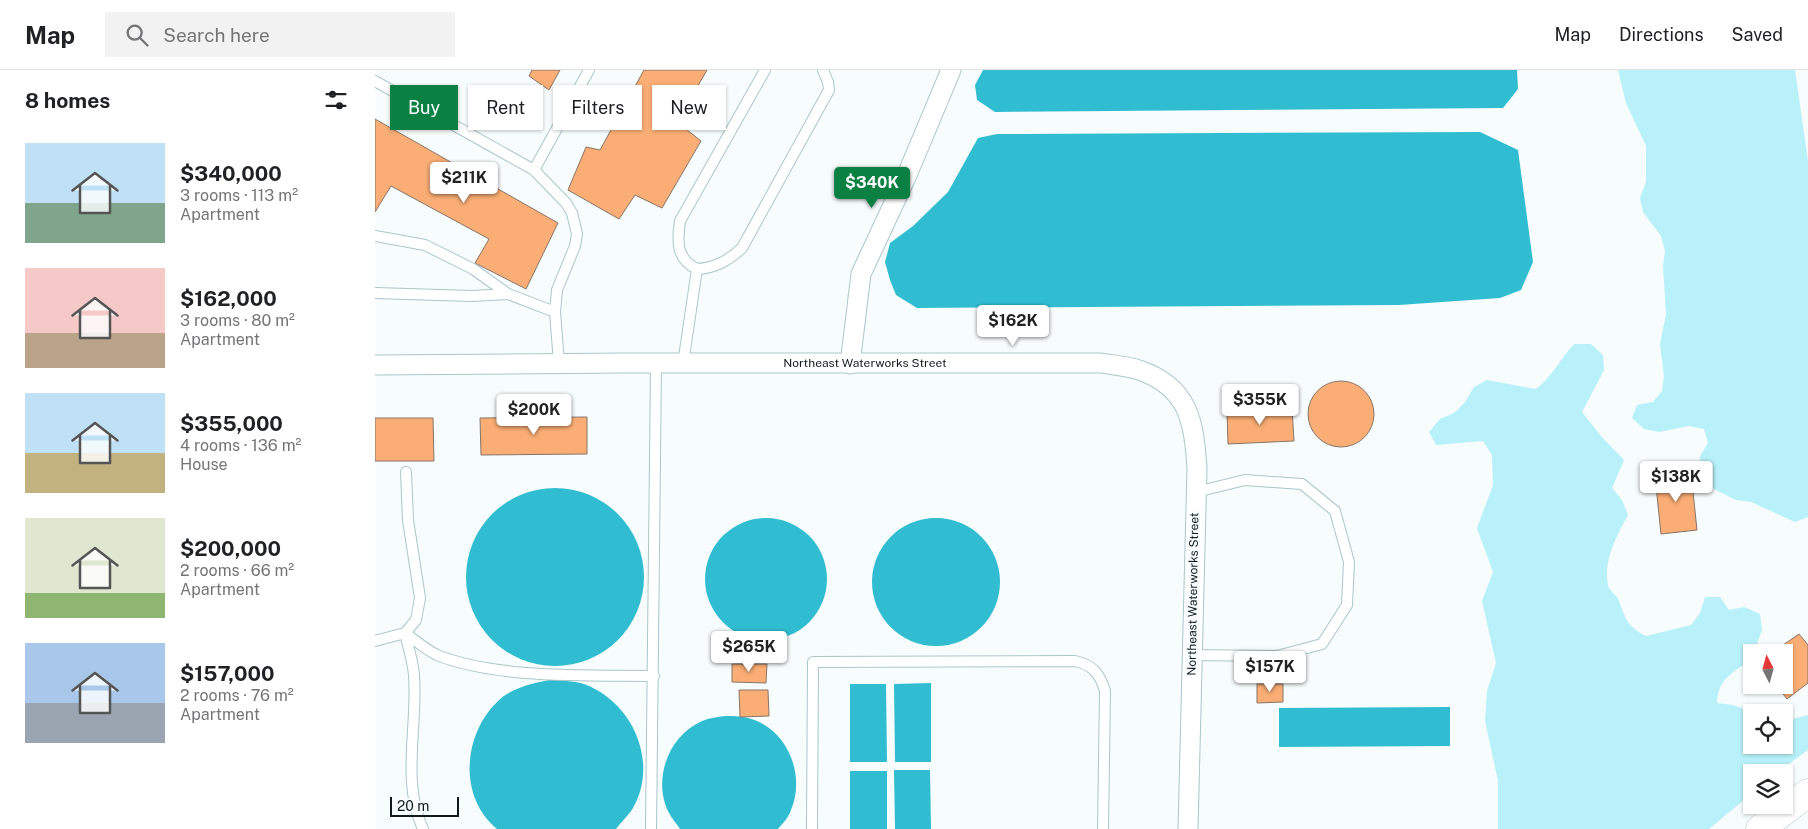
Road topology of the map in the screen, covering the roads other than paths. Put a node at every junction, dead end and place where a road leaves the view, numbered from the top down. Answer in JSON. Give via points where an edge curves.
{"nodes":[{"id":1,"x":589,"y":70,"type":"edge"},
{"id":2,"x":765,"y":70,"type":"edge"},
{"id":3,"x":823,"y":70,"type":"edge"},
{"id":4,"x":951,"y":70,"type":"edge"},
{"id":5,"x":375,"y":81,"type":"edge"},
{"id":6,"x":534,"y":170,"type":"junction"},
{"id":7,"x":375,"y":236,"type":"edge"},
{"id":8,"x":697,"y":270,"type":"junction"},
{"id":9,"x":375,"y":293,"type":"edge"},
{"id":10,"x":508,"y":294,"type":"junction"},
{"id":11,"x":555,"y":312,"type":"junction"},
{"id":12,"x":559,"y":363,"type":"junction"},
{"id":13,"x":656,"y":364,"type":"junction"},
{"id":14,"x":683,"y":364,"type":"junction"},
{"id":15,"x":850,"y":364,"type":"junction"},
{"id":16,"x":375,"y":366,"type":"edge"},
{"id":17,"x":406,"y":472,"type":"dead end"},
{"id":18,"x":1196,"y":492,"type":"junction"},
{"id":19,"x":405,"y":633,"type":"junction"},
{"id":20,"x":375,"y":641,"type":"edge"},
{"id":21,"x":1192,"y":655,"type":"junction"},
{"id":22,"x":653,"y":676,"type":"junction"},
{"id":23,"x":1808,"y":793,"type":"edge"},
{"id":24,"x":423,"y":829,"type":"edge"},
{"id":25,"x":651,"y":829,"type":"edge"},
{"id":26,"x":812,"y":829,"type":"edge"},
{"id":27,"x":1103,"y":829,"type":"edge"},
{"id":28,"x":1188,"y":829,"type":"edge"},
{"id":29,"x":1760,"y":829,"type":"edge"}],
"edges":[{"from":1,"to":6,"type":"lane"},
{"from":2,"to":8,"type":"lane","via":[[680,221],[678,249],[683,259]]},
{"from":3,"to":8,"type":"lane","via":[[829,90],[741,248],[726,261]]},
{"from":4,"to":15,"type":"street","via":[[861,274]]},
{"from":5,"to":6,"type":"lane"},
{"from":6,"to":11,"type":"lane","via":[[566,202],[576,225],[575,246],[557,290]]},
{"from":7,"to":10,"type":"lane","via":[[425,246],[473,269]]},
{"from":8,"to":14,"type":"lane"},
{"from":9,"to":10,"type":"lane"},
{"from":10,"to":11,"type":"lane"},
{"from":11,"to":12,"type":"lane"},
{"from":12,"to":13,"type":"street","name":"Northeast Waterworks Street"},
{"from":12,"to":16,"type":"street","name":"Northeast Waterworks Street"},
{"from":13,"to":14,"type":"street","name":"Northeast Waterworks Street"},
{"from":13,"to":22,"type":"lane"},
{"from":14,"to":15,"type":"street","name":"Northeast Waterworks Street"},
{"from":15,"to":18,"type":"street","name":"Northeast Waterworks Street","via":[[1101,363],[1138,369],[1168,386],[1179,397],[1191,418],[1195,434]]},
{"from":17,"to":19,"type":"lane","via":[[408,520],[420,598],[416,620]]},
{"from":18,"to":21,"type":"street","name":"Northeast Waterworks Street"},
{"from":18,"to":21,"type":"lane","via":[[1245,480],[1301,484],[1335,511],[1349,562],[1347,605],[1322,644],[1277,656]]},
{"from":19,"to":20,"type":"lane"},
{"from":19,"to":22,"type":"lane","via":[[435,654],[478,667],[562,674]]},
{"from":19,"to":24,"type":"lane","via":[[414,675],[412,771],[416,813]]},
{"from":21,"to":28,"type":"street","name":"Northeast Waterworks Street"},
{"from":22,"to":25,"type":"lane"},
{"from":23,"to":29,"type":"highway"},
{"from":26,"to":27,"type":"lane","via":[[813,662],[1075,661],[1094,669],[1105,691]]}]}
